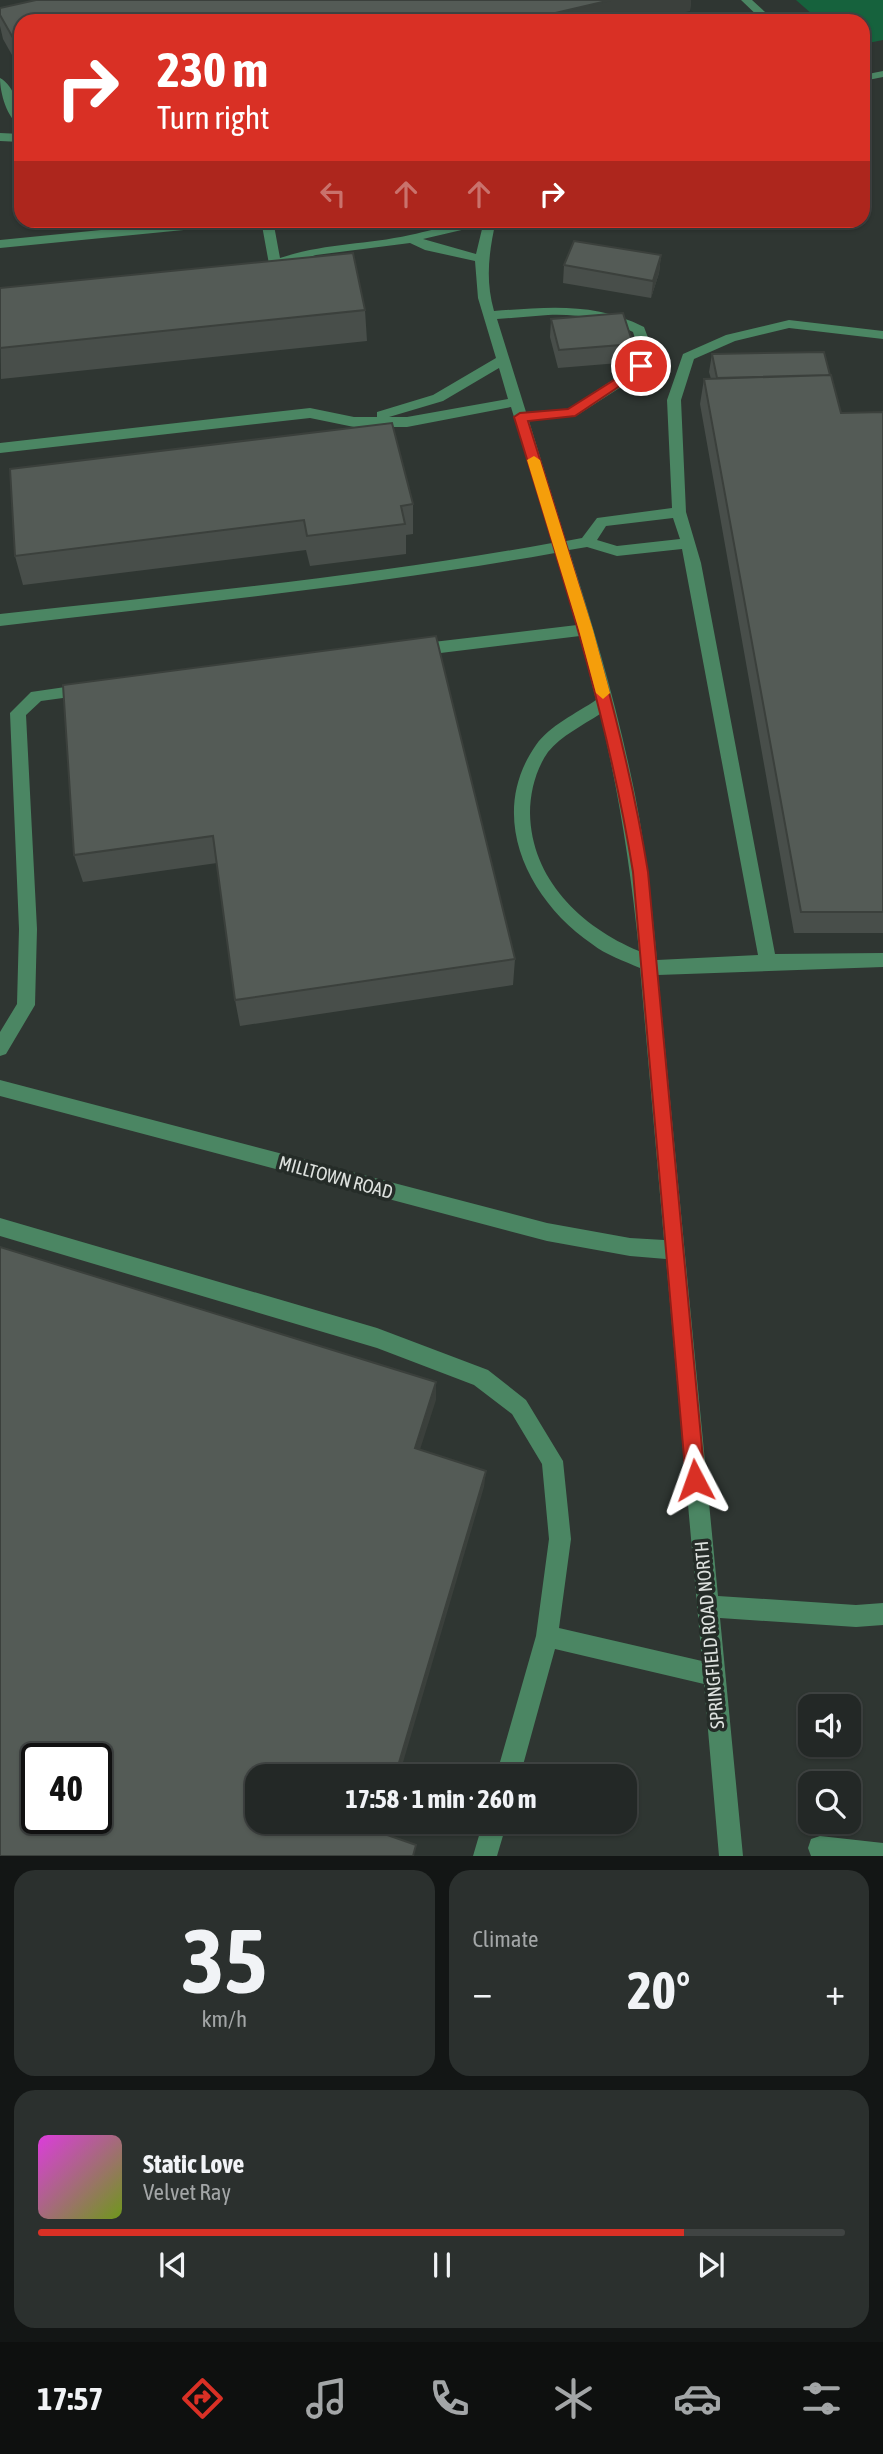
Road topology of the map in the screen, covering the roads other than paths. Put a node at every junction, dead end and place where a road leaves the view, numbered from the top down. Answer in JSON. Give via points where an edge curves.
{"nodes":[{"id":1,"x":746,"y":0,"type":"edge"},
{"id":2,"x":759,"y":14,"type":"edge"},
{"id":3,"x":0,"y":81,"type":"edge"},
{"id":4,"x":14,"y":108,"type":"edge"},
{"id":5,"x":163,"y":228,"type":"edge"},
{"id":6,"x":268,"y":228,"type":"edge"},
{"id":7,"x":448,"y":228,"type":"edge"},
{"id":8,"x":487,"y":228,"type":"edge"},
{"id":9,"x":412,"y":239,"type":"junction"},
{"id":10,"x":0,"y":244,"type":"edge"},
{"id":11,"x":481,"y":259,"type":"junction"},
{"id":12,"x":275,"y":264,"type":"junction"},
{"id":13,"x":259,"y":268,"type":"edge"},
{"id":14,"x":489,"y":316,"type":"junction"},
{"id":15,"x":883,"y":335,"type":"edge"},
{"id":16,"x":502,"y":360,"type":"junction"},
{"id":17,"x":518,"y":410,"type":"junction"},
{"id":18,"x":354,"y":422,"type":"junction"},
{"id":19,"x":0,"y":448,"type":"edge"},
{"id":20,"x":679,"y":512,"type":"junction"},
{"id":21,"x":587,"y":542,"type":"junction"},
{"id":22,"x":688,"y":543,"type":"junction"},
{"id":23,"x":561,"y":548,"type":"junction"},
{"id":24,"x":0,"y":620,"type":"edge"},
{"id":25,"x":586,"y":630,"type":"junction"},
{"id":26,"x":394,"y":653,"type":"edge"},
{"id":27,"x":106,"y":687,"type":"edge"},
{"id":28,"x":605,"y":702,"type":"junction"},
{"id":29,"x":883,"y":960,"type":"edge"},
{"id":30,"x":768,"y":962,"type":"junction"},
{"id":31,"x":649,"y":966,"type":"junction"},
{"id":32,"x":0,"y":1048,"type":"edge"},
{"id":33,"x":0,"y":1088,"type":"edge"},
{"id":34,"x":0,"y":1227,"type":"edge"},
{"id":35,"x":676,"y":1250,"type":"junction"},
{"id":36,"x":706,"y":1606,"type":"junction"},
{"id":37,"x":883,"y":1614,"type":"edge"},
{"id":38,"x":547,"y":1636,"type":"junction"},
{"id":39,"x":712,"y":1675,"type":"junction"},
{"id":40,"x":511,"y":1764,"type":"edge"},
{"id":41,"x":491,"y":1834,"type":"edge"},
{"id":42,"x":820,"y":1848,"type":"dead end"},
{"id":43,"x":883,"y":1855,"type":"edge"},
{"id":44,"x":485,"y":1856,"type":"edge"},
{"id":45,"x":731,"y":1856,"type":"edge"}],
"edges":[{"from":1,"to":2,"type":"street"},
{"from":3,"to":4,"type":"street"},
{"from":5,"to":10,"type":"street"},
{"from":6,"to":12,"type":"street"},
{"from":7,"to":9,"type":"street"},
{"from":8,"to":11,"type":"street","name":"SPRINGFIELD ROAD NORTH"},
{"from":9,"to":11,"type":"street"},
{"from":9,"to":12,"type":"street","via":[[314,251]]},
{"from":11,"to":14,"type":"street","name":"SPRINGFIELD ROAD NORTH"},
{"from":12,"to":13,"type":"street"},
{"from":14,"to":16,"type":"street","name":"SPRINGFIELD ROAD NORTH"},
{"from":14,"to":17,"type":"street","via":[[588,310],[609,314],[639,330],[647,354],[630,375],[571,413]]},
{"from":15,"to":20,"type":"street","via":[[789,324],[731,338],[688,357],[674,400]]},
{"from":16,"to":17,"type":"street","name":"SPRINGFIELD ROAD NORTH"},
{"from":16,"to":18,"type":"street","via":[[438,398]]},
{"from":17,"to":18,"type":"street","via":[[407,422]]},
{"from":17,"to":23,"type":"street","name":"SPRINGFIELD ROAD NORTH"},
{"from":18,"to":19,"type":"street","via":[[310,413]]},
{"from":20,"to":21,"type":"street","via":[[602,522]]},
{"from":20,"to":22,"type":"street"},
{"from":21,"to":22,"type":"street","via":[[617,551]]},
{"from":21,"to":23,"type":"street"},
{"from":22,"to":30,"type":"street"},
{"from":23,"to":24,"type":"street","via":[[313,584]]},
{"from":23,"to":25,"type":"street","name":"SPRINGFIELD ROAD NORTH"},
{"from":25,"to":26,"type":"street"},
{"from":25,"to":28,"type":"street","name":"SPRINGFIELD ROAD NORTH"},
{"from":27,"to":32,"type":"street","via":[[37,696],[18,713],[28,929],[26,1005]]},
{"from":28,"to":31,"type":"street","name":"SPRINGFIELD ROAD NORTH","via":[[630,805]]},
{"from":28,"to":31,"type":"street","via":[[542,748],[523,788],[520,828],[535,876],[558,907],[596,939]]},
{"from":29,"to":30,"type":"street"},
{"from":30,"to":31,"type":"street"},
{"from":31,"to":35,"type":"street","name":"SPRINGFIELD ROAD NORTH"},
{"from":33,"to":35,"type":"street","name":"MILLTOWN ROAD","via":[[547,1232]]},
{"from":34,"to":38,"type":"street","via":[[377,1338],[481,1377],[519,1407],[552,1461],[560,1539]]},
{"from":35,"to":36,"type":"street","name":"SPRINGFIELD ROAD NORTH"},
{"from":36,"to":37,"type":"street"},
{"from":36,"to":39,"type":"street","name":"SPRINGFIELD ROAD NORTH"},
{"from":38,"to":39,"type":"street"},
{"from":38,"to":40,"type":"street"},
{"from":39,"to":45,"type":"street","name":"SPRINGFIELD ROAD NORTH"},
{"from":41,"to":44,"type":"street"},
{"from":42,"to":43,"type":"street"}]}
